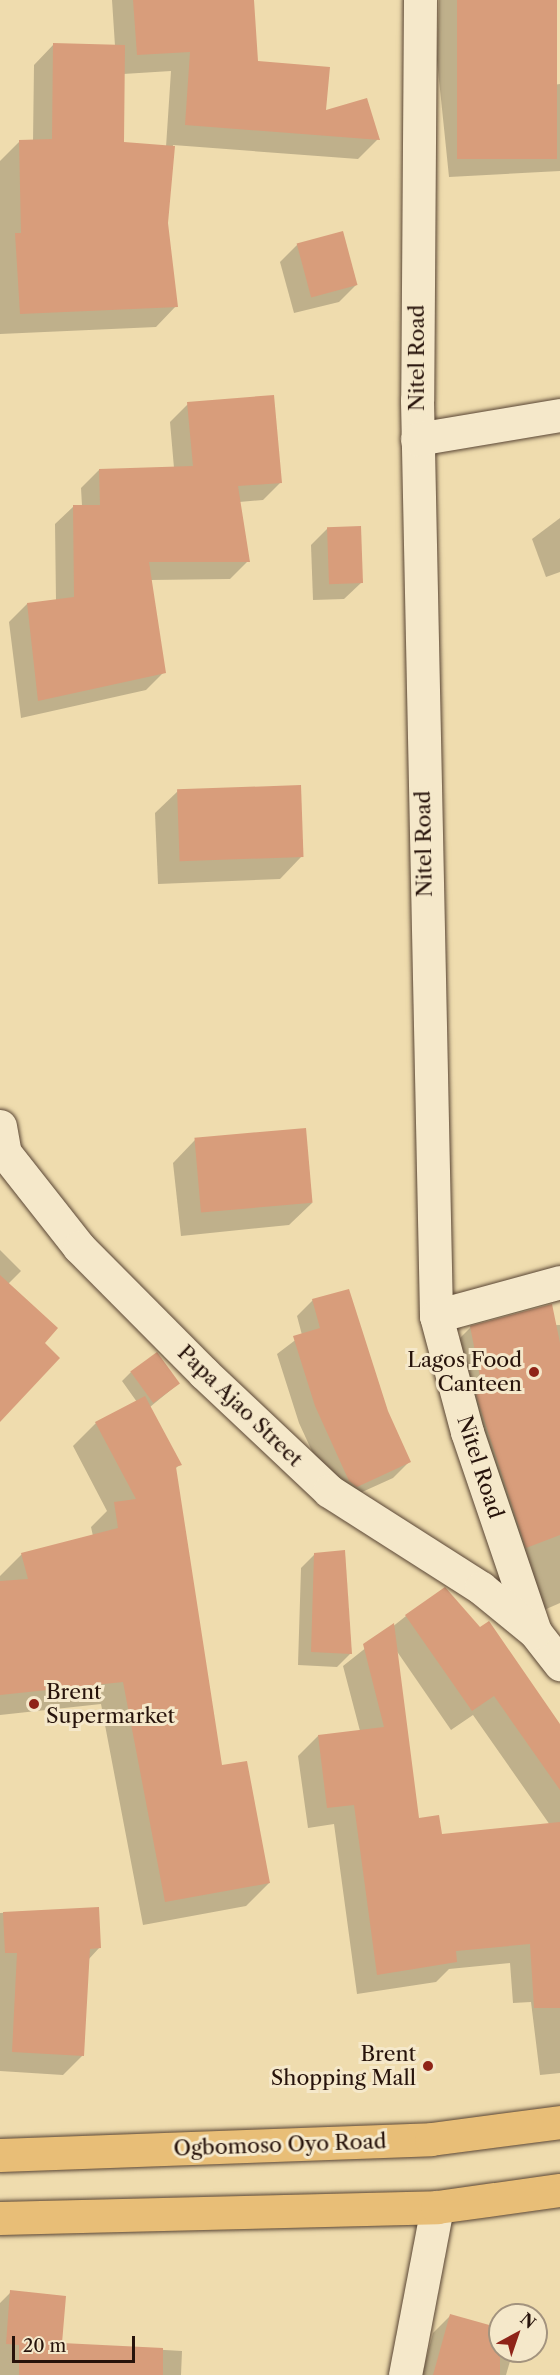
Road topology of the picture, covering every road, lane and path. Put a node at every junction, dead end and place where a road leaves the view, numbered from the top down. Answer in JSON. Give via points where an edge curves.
{"nodes":[{"id":1,"x":420,"y":0,"type":"edge"},
{"id":2,"x":560,"y":415,"type":"edge"},
{"id":3,"x":417,"y":439,"type":"junction"},
{"id":4,"x":0,"y":1126,"type":"edge"},
{"id":5,"x":560,"y":1282,"type":"edge"},
{"id":6,"x":436,"y":1316,"type":"junction"},
{"id":7,"x":535,"y":1632,"type":"junction"},
{"id":8,"x":560,"y":1664,"type":"edge"},
{"id":9,"x":560,"y":2122,"type":"edge"},
{"id":10,"x":0,"y":2155,"type":"edge"},
{"id":11,"x":560,"y":2190,"type":"edge"},
{"id":12,"x":437,"y":2206,"type":"junction"},
{"id":13,"x":0,"y":2218,"type":"edge"},
{"id":14,"x":405,"y":2375,"type":"edge"}],
"edges":[{"from":1,"to":3,"type":"street","name":"Nitel Road"},
{"from":2,"to":3,"type":"street"},
{"from":3,"to":6,"type":"street","name":"Nitel Road"},
{"from":4,"to":7,"type":"street","name":"Papa Ajao Street","via":[[5,1153],[79,1247],[212,1381],[329,1491],[482,1588]]},
{"from":5,"to":6,"type":"street"},
{"from":6,"to":7,"type":"street","name":"Nitel Road","via":[[467,1432]]},
{"from":7,"to":8,"type":"street","name":"Nitel Road"},
{"from":9,"to":10,"type":"highway","name":"Ogbomoso Oyo Road","via":[[431,2139]]},
{"from":11,"to":12,"type":"highway"},
{"from":12,"to":13,"type":"highway"},
{"from":12,"to":14,"type":"street"}]}
